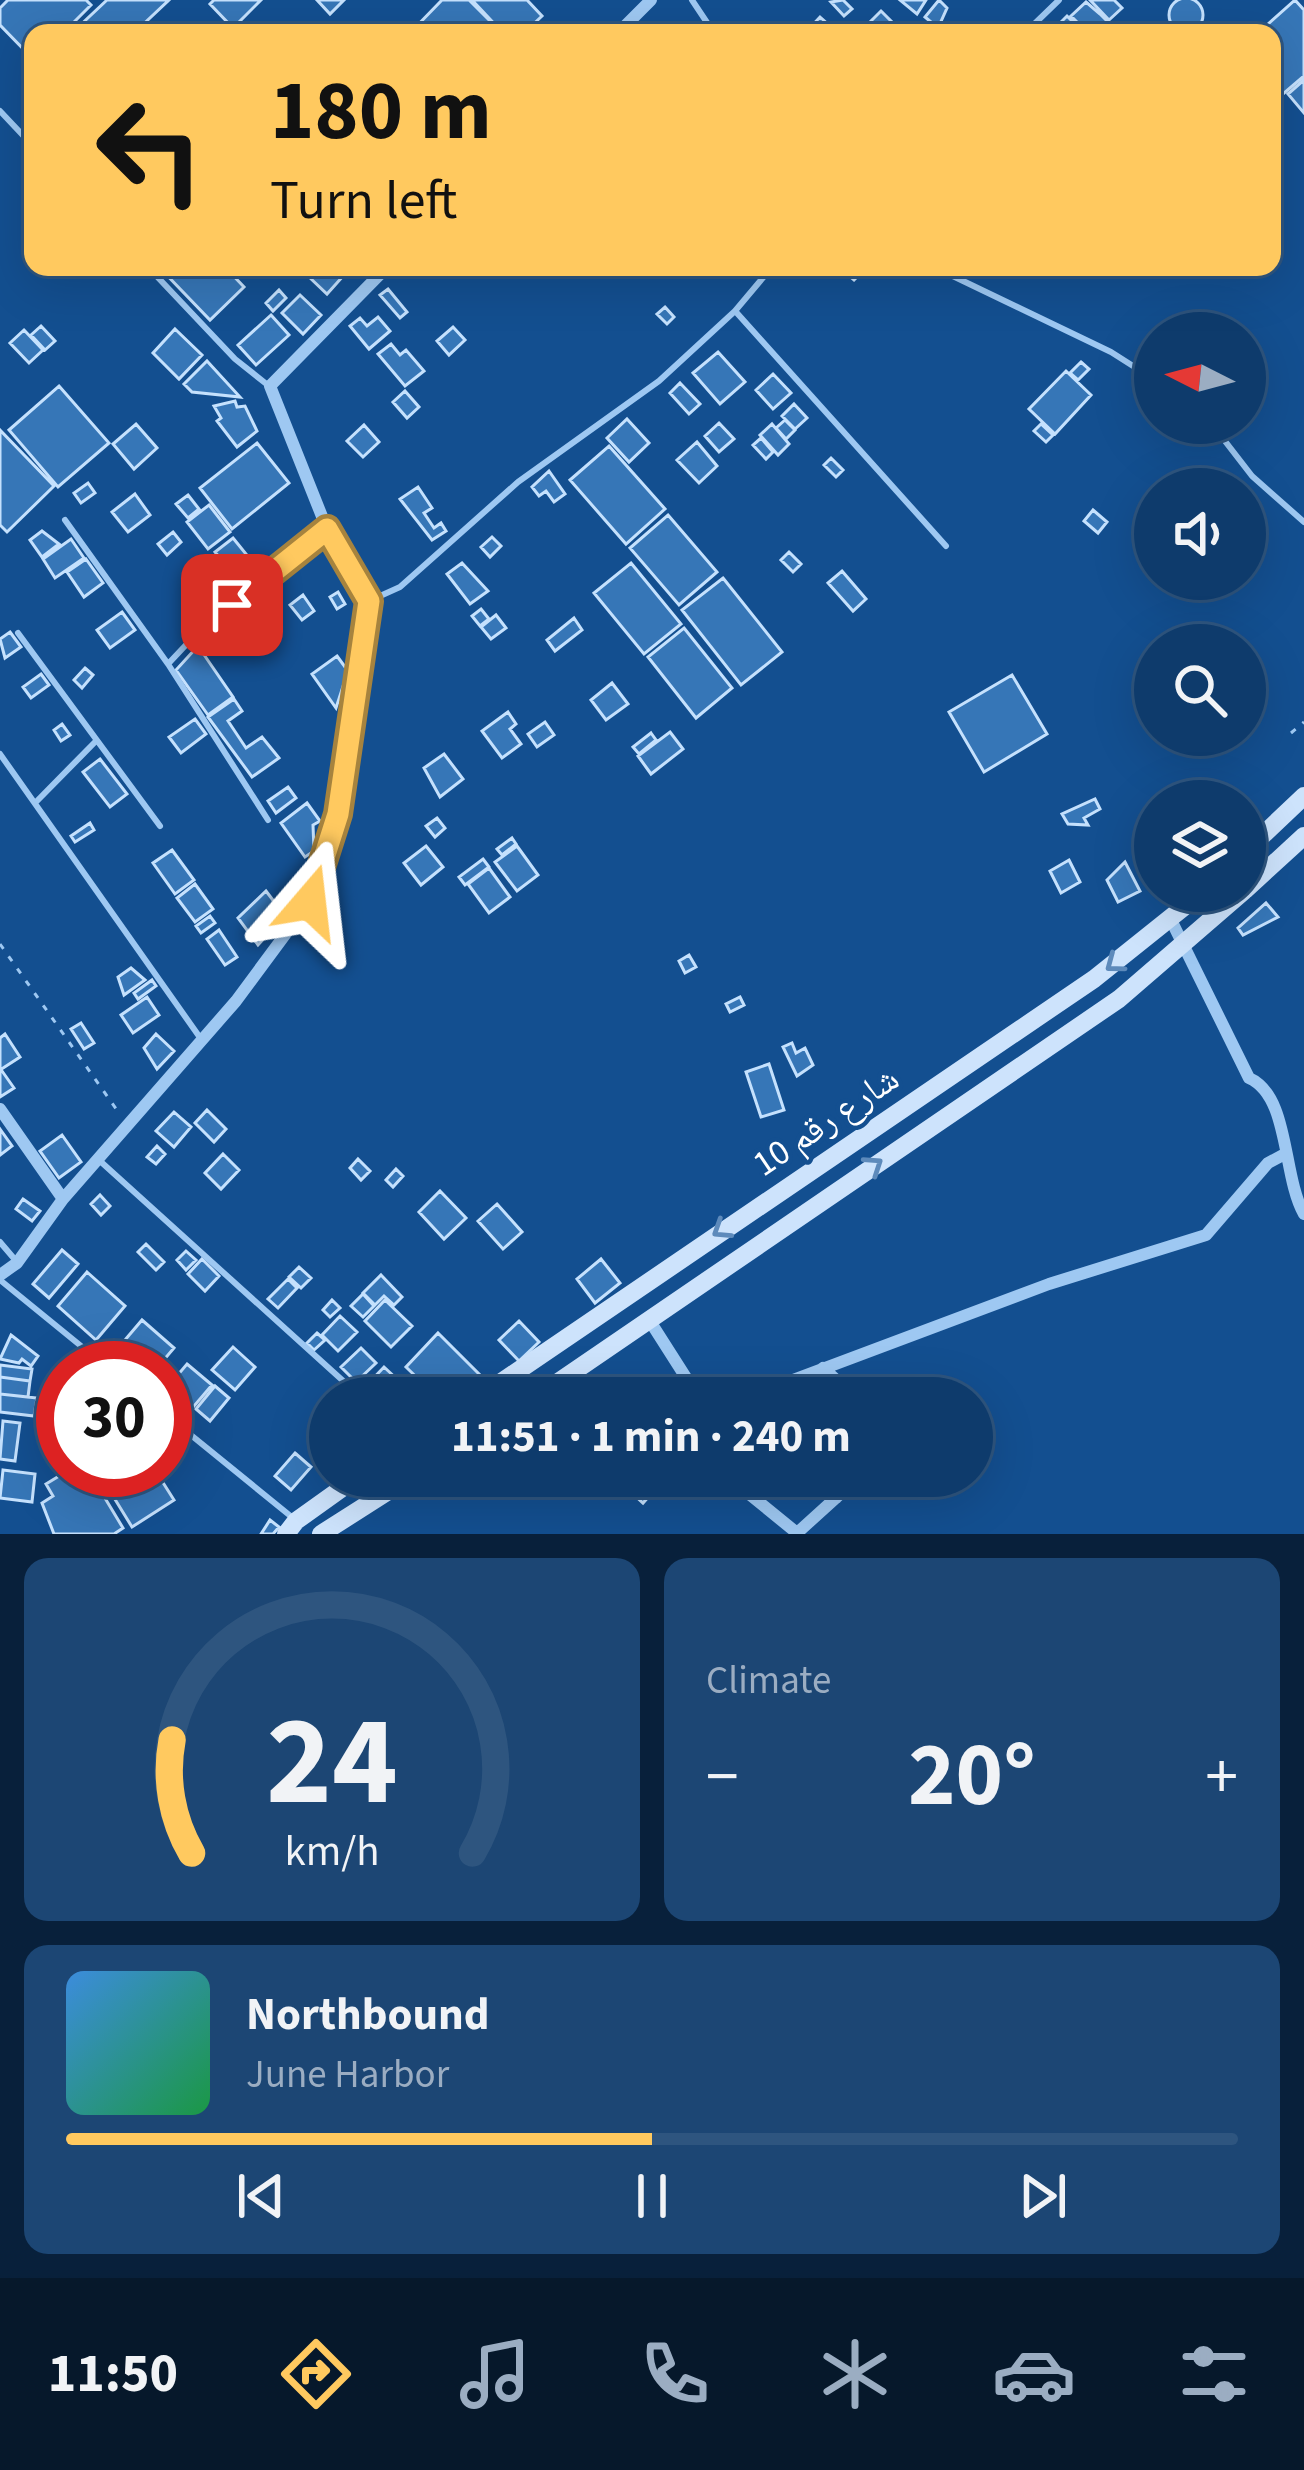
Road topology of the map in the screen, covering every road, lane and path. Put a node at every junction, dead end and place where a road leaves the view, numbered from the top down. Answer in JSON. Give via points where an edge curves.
{"nodes":[{"id":1,"x":651,"y":0,"type":"edge"},
{"id":2,"x":1059,"y":0,"type":"edge"},
{"id":3,"x":627,"y":24,"type":"edge"},
{"id":4,"x":1034,"y":24,"type":"edge"},
{"id":5,"x":0,"y":111,"type":"edge"},
{"id":6,"x":24,"y":136,"type":"edge"},
{"id":7,"x":157,"y":276,"type":"edge"},
{"id":8,"x":378,"y":276,"type":"edge"},
{"id":9,"x":764,"y":276,"type":"edge"},
{"id":10,"x":953,"y":276,"type":"edge"},
{"id":11,"x":735,"y":311,"type":"junction"},
{"id":12,"x":1134,"y":367,"type":"edge"},
{"id":13,"x":270,"y":386,"type":"junction"},
{"id":14,"x":1227,"y":444,"type":"edge"},
{"id":15,"x":65,"y":520,"type":"dead end"},
{"id":16,"x":1304,"y":522,"type":"edge"},
{"id":17,"x":327,"y":529,"type":"junction"},
{"id":18,"x":946,"y":546,"type":"dead end"},
{"id":19,"x":369,"y":601,"type":"junction"},
{"id":20,"x":18,"y":633,"type":"dead end"},
{"id":21,"x":168,"y":664,"type":"junction"},
{"id":22,"x":1304,"y":722,"type":"edge"},
{"id":23,"x":1291,"y":734,"type":"dead end"},
{"id":24,"x":96,"y":741,"type":"junction"},
{"id":25,"x":0,"y":754,"type":"edge"},
{"id":26,"x":1304,"y":796,"type":"edge"},
{"id":27,"x":35,"y":802,"type":"junction"},
{"id":28,"x":268,"y":820,"type":"dead end"},
{"id":29,"x":160,"y":826,"type":"dead end"},
{"id":30,"x":1266,"y":832,"type":"edge"},
{"id":31,"x":1304,"y":836,"type":"edge"},
{"id":32,"x":1266,"y":871,"type":"edge"},
{"id":33,"x":1182,"y":912,"type":"edge"},
{"id":34,"x":1222,"y":912,"type":"edge"},
{"id":35,"x":1172,"y":922,"type":"junction"},
{"id":36,"x":0,"y":944,"type":"edge"},
{"id":37,"x":1184,"y":946,"type":"junction"},
{"id":38,"x":201,"y":1039,"type":"junction"},
{"id":39,"x":0,"y":1109,"type":"edge"},
{"id":40,"x":127,"y":1124,"type":"junction"},
{"id":41,"x":1283,"y":1155,"type":"junction"},
{"id":42,"x":100,"y":1161,"type":"junction"},
{"id":43,"x":63,"y":1199,"type":"junction"},
{"id":44,"x":1304,"y":1214,"type":"edge"},
{"id":45,"x":0,"y":1242,"type":"edge"},
{"id":46,"x":17,"y":1263,"type":"junction"},
{"id":47,"x":0,"y":1277,"type":"edge"},
{"id":48,"x":648,"y":1318,"type":"junction"},
{"id":49,"x":76,"y":1341,"type":"edge"},
{"id":50,"x":824,"y":1368,"type":"junction"},
{"id":51,"x":339,"y":1377,"type":"edge"},
{"id":52,"x":509,"y":1377,"type":"edge"},
{"id":53,"x":565,"y":1377,"type":"edge"},
{"id":54,"x":686,"y":1377,"type":"edge"},
{"id":55,"x":801,"y":1377,"type":"edge"},
{"id":56,"x":812,"y":1377,"type":"edge"},
{"id":57,"x":834,"y":1377,"type":"edge"},
{"id":58,"x":192,"y":1439,"type":"edge"},
{"id":59,"x":332,"y":1497,"type":"edge"},
{"id":60,"x":379,"y":1497,"type":"edge"},
{"id":61,"x":752,"y":1497,"type":"edge"},
{"id":62,"x":836,"y":1498,"type":"edge"},
{"id":63,"x":289,"y":1530,"type":"edge"},
{"id":64,"x":321,"y":1534,"type":"edge"},
{"id":65,"x":796,"y":1534,"type":"edge"}],
"edges":[{"from":1,"to":3,"type":"street"},
{"from":2,"to":4,"type":"lane"},
{"from":5,"to":6,"type":"lane"},
{"from":7,"to":13,"type":"lane"},
{"from":8,"to":13,"type":"street"},
{"from":9,"to":11,"type":"lane"},
{"from":10,"to":12,"type":"lane"},
{"from":11,"to":18,"type":"lane"},
{"from":11,"to":19,"type":"lane","via":[[658,381],[518,482],[400,587]]},
{"from":13,"to":17,"type":"street"},
{"from":14,"to":16,"type":"lane"},
{"from":15,"to":21,"type":"lane"},
{"from":17,"to":19,"type":"street"},
{"from":17,"to":21,"type":"lane"},
{"from":19,"to":38,"type":"street","via":[[338,814],[310,902]]},
{"from":20,"to":24,"type":"lane"},
{"from":21,"to":28,"type":"lane"},
{"from":22,"to":23,"type":"path"},
{"from":24,"to":27,"type":"lane"},
{"from":24,"to":29,"type":"lane"},
{"from":25,"to":27,"type":"lane"},
{"from":26,"to":30,"type":"main road"},
{"from":27,"to":38,"type":"lane"},
{"from":31,"to":32,"type":"main road","name":"شارع رقم 10"},
{"from":33,"to":35,"type":"main road","name":"شارع رقم 10"},
{"from":34,"to":37,"type":"main road","name":"شارع رقم 10"},
{"from":35,"to":37,"type":"street"},
{"from":35,"to":52,"type":"main road","name":"شارع رقم 10","one_way":true},
{"from":36,"to":40,"type":"path"},
{"from":37,"to":41,"type":"street","via":[[1249,1078],[1265,1085],[1276,1106]]},
{"from":48,"to":37,"type":"main road","name":"شارع رقم 10","one_way":true,"via":[[1119,999]]},
{"from":38,"to":40,"type":"street"},
{"from":39,"to":43,"type":"street"},
{"from":40,"to":42,"type":"street"},
{"from":41,"to":44,"type":"street"},
{"from":41,"to":50,"type":"street","via":[[1206,1235]]},
{"from":42,"to":43,"type":"street"},
{"from":42,"to":51,"type":"lane"},
{"from":43,"to":46,"type":"street"},
{"from":45,"to":46,"type":"lane"},
{"from":46,"to":47,"type":"street"},
{"from":47,"to":49,"type":"lane"},
{"from":48,"to":53,"type":"main road","name":"شارع رقم 10"},
{"from":48,"to":54,"type":"street"},
{"from":50,"to":55,"type":"street"},
{"from":50,"to":56,"type":"street"},
{"from":50,"to":57,"type":"street"},
{"from":58,"to":63,"type":"lane"},
{"from":59,"to":63,"type":"main road"},
{"from":60,"to":64,"type":"main road"},
{"from":61,"to":65,"type":"street"},
{"from":62,"to":65,"type":"street"}]}
